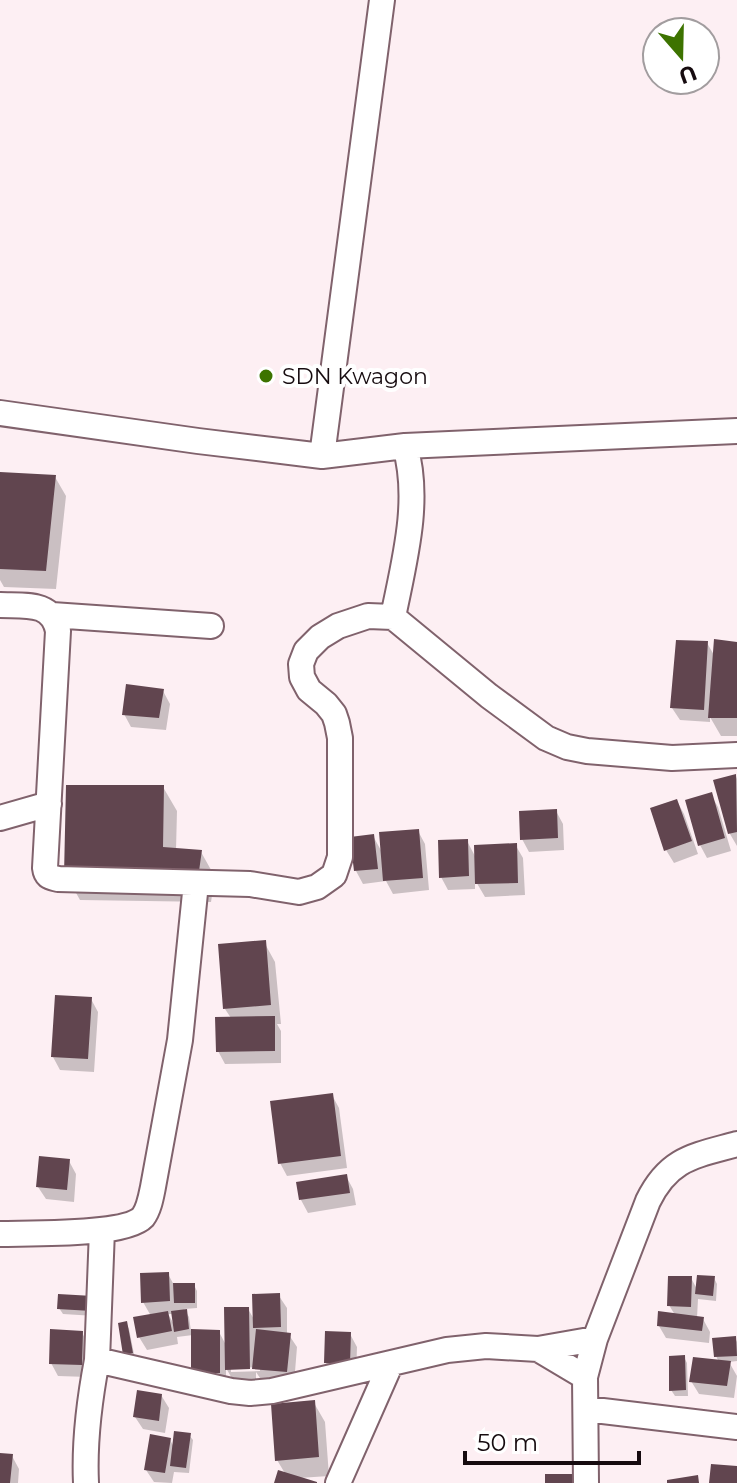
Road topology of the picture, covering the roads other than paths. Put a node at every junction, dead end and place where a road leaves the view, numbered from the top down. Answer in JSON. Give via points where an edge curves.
{"nodes":[{"id":1,"x":382,"y":0,"type":"edge"},
{"id":2,"x":0,"y":413,"type":"edge"},
{"id":3,"x":737,"y":431,"type":"edge"},
{"id":4,"x":405,"y":446,"type":"junction"},
{"id":5,"x":322,"y":456,"type":"junction"},
{"id":6,"x":0,"y":605,"type":"edge"},
{"id":7,"x":52,"y":615,"type":"junction"},
{"id":8,"x":393,"y":617,"type":"junction"},
{"id":9,"x":211,"y":626,"type":"dead end"},
{"id":10,"x":737,"y":755,"type":"edge"},
{"id":11,"x":49,"y":804,"type":"junction"},
{"id":12,"x":0,"y":818,"type":"edge"},
{"id":13,"x":196,"y":883,"type":"junction"},
{"id":14,"x":737,"y":1144,"type":"edge"},
{"id":15,"x":102,"y":1230,"type":"junction"},
{"id":16,"x":0,"y":1234,"type":"edge"},
{"id":17,"x":595,"y":1339,"type":"junction"},
{"id":18,"x":538,"y":1349,"type":"junction"},
{"id":19,"x":97,"y":1360,"type":"junction"},
{"id":20,"x":391,"y":1363,"type":"junction"},
{"id":21,"x":585,"y":1377,"type":"junction"},
{"id":22,"x":586,"y":1409,"type":"junction"},
{"id":23,"x":737,"y":1427,"type":"edge"},
{"id":24,"x":86,"y":1483,"type":"edge"},
{"id":25,"x":338,"y":1483,"type":"edge"},
{"id":26,"x":586,"y":1483,"type":"edge"}],
"edges":[{"from":1,"to":5,"type":"street"},
{"from":2,"to":5,"type":"street"},
{"from":3,"to":4,"type":"street"},
{"from":4,"to":5,"type":"street"},
{"from":4,"to":8,"type":"street","via":[[413,491]]},
{"from":6,"to":7,"type":"street","via":[[46,609]]},
{"from":7,"to":9,"type":"street"},
{"from":7,"to":11,"type":"street","via":[[58,631]]},
{"from":8,"to":10,"type":"street","via":[[489,696],[567,747],[672,758]]},
{"from":8,"to":13,"type":"street","via":[[368,616],[338,626],[306,651],[301,664],[309,690],[334,714],[340,738],[340,857],[334,875],[299,892]]},
{"from":11,"to":12,"type":"street"},
{"from":11,"to":13,"type":"street","via":[[49,877]]},
{"from":13,"to":15,"type":"street","via":[[180,1040],[151,1197],[135,1223]]},
{"from":14,"to":17,"type":"street","via":[[690,1157],[656,1184]]},
{"from":15,"to":16,"type":"street"},
{"from":15,"to":19,"type":"street"},
{"from":17,"to":18,"type":"street"},
{"from":17,"to":21,"type":"street"},
{"from":18,"to":20,"type":"street","via":[[486,1346]]},
{"from":18,"to":21,"type":"street"},
{"from":19,"to":20,"type":"street","via":[[250,1393]]},
{"from":19,"to":24,"type":"street","via":[[84,1452]]},
{"from":20,"to":25,"type":"street"},
{"from":21,"to":22,"type":"street"},
{"from":22,"to":23,"type":"street"},
{"from":22,"to":26,"type":"street"}]}
